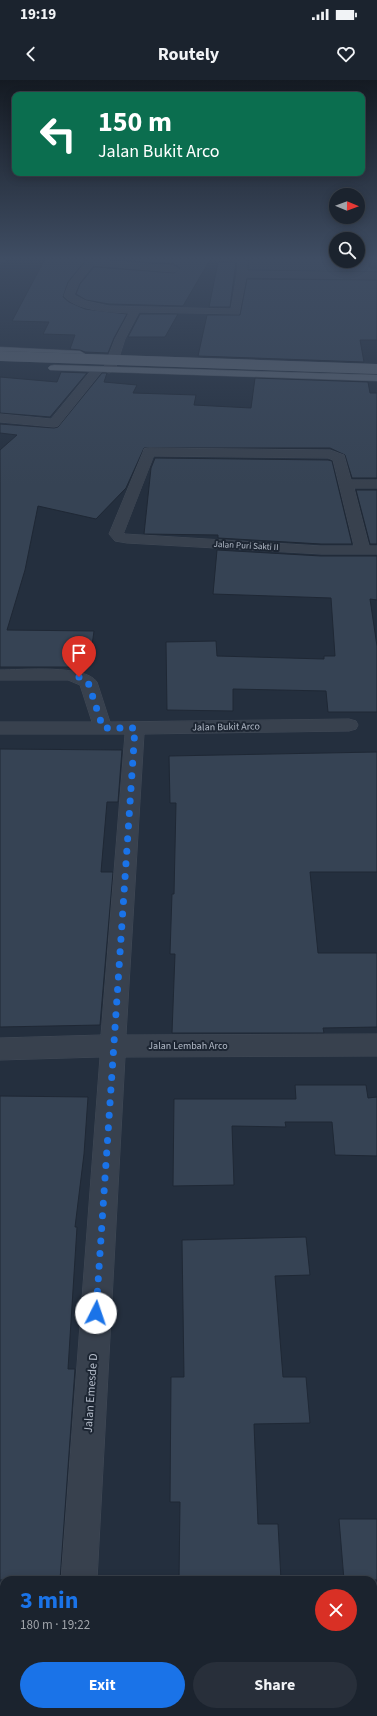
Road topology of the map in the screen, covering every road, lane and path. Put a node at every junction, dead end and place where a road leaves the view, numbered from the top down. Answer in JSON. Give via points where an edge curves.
{"nodes":[{"id":1,"x":123,"y":333,"type":"edge"},
{"id":2,"x":0,"y":350,"type":"edge"},
{"id":3,"x":0,"y":356,"type":"edge"},
{"id":4,"x":116,"y":356,"type":"junction"},
{"id":5,"x":0,"y":364,"type":"edge"},
{"id":6,"x":377,"y":365,"type":"edge"},
{"id":7,"x":377,"y":369,"type":"edge"},
{"id":8,"x":103,"y":370,"type":"junction"},
{"id":9,"x":377,"y":375,"type":"edge"},
{"id":10,"x":377,"y":378,"type":"edge"},
{"id":11,"x":0,"y":418,"type":"edge"},
{"id":12,"x":346,"y":484,"type":"junction"},
{"id":13,"x":377,"y":484,"type":"edge"},
{"id":14,"x":370,"y":550,"type":"edge"},
{"id":15,"x":0,"y":675,"type":"edge"},
{"id":16,"x":349,"y":725,"type":"dead end"},
{"id":17,"x":0,"y":728,"type":"edge"},
{"id":18,"x":103,"y":728,"type":"junction"},
{"id":19,"x":135,"y":728,"type":"junction"},
{"id":20,"x":377,"y":1045,"type":"edge"},
{"id":21,"x":113,"y":1046,"type":"junction"},
{"id":22,"x":0,"y":1049,"type":"edge"},
{"id":23,"x":79,"y":1576,"type":"edge"}],
"edges":[{"from":1,"to":4,"type":"street"},
{"from":2,"to":4,"type":"main road"},
{"from":3,"to":7,"type":"main road","bridge":true},
{"from":4,"to":6,"type":"main road"},
{"from":4,"to":8,"type":"street"},
{"from":5,"to":8,"type":"main road"},
{"from":5,"to":9,"type":"main road"},
{"from":8,"to":10,"type":"main road"},
{"from":8,"to":11,"type":"street","via":[[54,423]]},
{"from":12,"to":13,"type":"street"},
{"from":12,"to":14,"type":"street"},
{"from":12,"to":14,"type":"street","name":"Jalan Puri Sakti II","via":[[339,458],[330,454],[152,451],[149,452],[116,534],[127,539],[321,550]]},
{"from":15,"to":18,"type":"street","via":[[79,677],[88,682]]},
{"from":16,"to":19,"type":"street","name":"Jalan Bukit Arco"},
{"from":17,"to":18,"type":"street","name":"Jalan Bukit Arco"},
{"from":18,"to":19,"type":"street","name":"Jalan Bukit Arco"},
{"from":19,"to":21,"type":"street","name":"Jalan Emesde D"},
{"from":20,"to":21,"type":"street","name":"Jalan Lembah Arco"},
{"from":21,"to":22,"type":"street","name":"Jalan Lembah Arco"},
{"from":21,"to":23,"type":"street","name":"Jalan Emesde D"}]}
